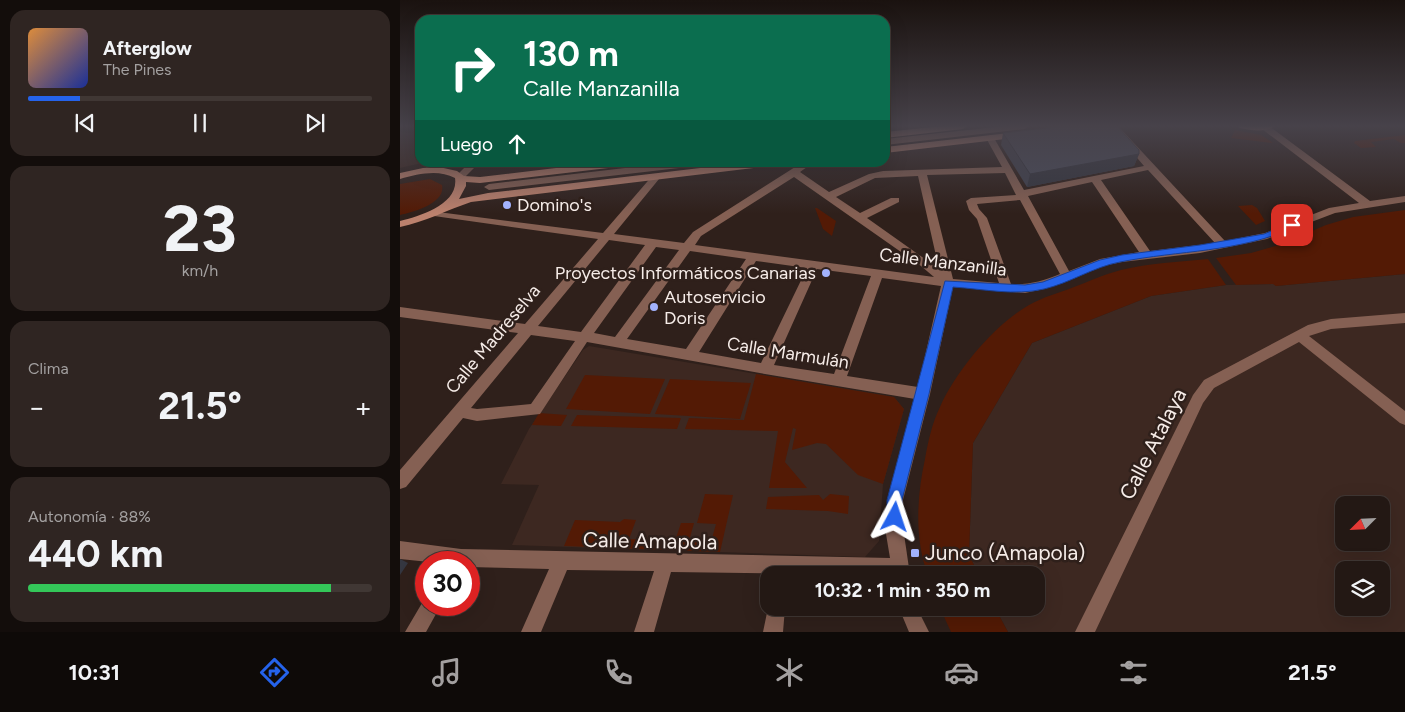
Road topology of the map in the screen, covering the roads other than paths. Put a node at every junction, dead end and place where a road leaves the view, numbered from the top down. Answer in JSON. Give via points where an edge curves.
{"nodes":[{"id":1,"x":1000,"y":155,"type":"edge"},
{"id":2,"x":1140,"y":155,"type":"edge"},
{"id":3,"x":1305,"y":155,"type":"edge"},
{"id":4,"x":434,"y":167,"type":"edge"},
{"id":5,"x":471,"y":167,"type":"edge"},
{"id":6,"x":591,"y":167,"type":"edge"},
{"id":7,"x":663,"y":167,"type":"edge"},
{"id":8,"x":740,"y":167,"type":"edge"},
{"id":9,"x":782,"y":167,"type":"edge"},
{"id":10,"x":803,"y":167,"type":"edge"},
{"id":11,"x":1150,"y":167,"type":"junction"},
{"id":12,"x":1008,"y":170,"type":"junction"},
{"id":13,"x":427,"y":171,"type":"junction"},
{"id":14,"x":795,"y":173,"type":"junction"},
{"id":15,"x":922,"y":173,"type":"junction"},
{"id":16,"x":400,"y":176,"type":"edge"},
{"id":17,"x":656,"y":176,"type":"junction"},
{"id":18,"x":460,"y":178,"type":"junction"},
{"id":19,"x":783,"y":179,"type":"junction"},
{"id":20,"x":1095,"y":179,"type":"junction"},
{"id":21,"x":489,"y":187,"type":"dead end"},
{"id":22,"x":1022,"y":195,"type":"junction"},
{"id":23,"x":829,"y":196,"type":"junction"},
{"id":24,"x":1405,"y":199,"type":"edge"},
{"id":25,"x":895,"y":200,"type":"dead end"},
{"id":26,"x":1367,"y":204,"type":"junction"},
{"id":27,"x":438,"y":210,"type":"junction"},
{"id":28,"x":861,"y":218,"type":"junction"},
{"id":29,"x":400,"y":224,"type":"edge"},
{"id":30,"x":606,"y":237,"type":"junction"},
{"id":31,"x":652,"y":244,"type":"junction"},
{"id":32,"x":1223,"y":245,"type":"junction"},
{"id":33,"x":685,"y":248,"type":"junction"},
{"id":34,"x":1147,"y":255,"type":"junction"},
{"id":35,"x":753,"y":257,"type":"junction"},
{"id":36,"x":814,"y":264,"type":"junction"},
{"id":37,"x":878,"y":272,"type":"junction"},
{"id":38,"x":1066,"y":275,"type":"junction"},
{"id":39,"x":948,"y":283,"type":"junction"},
{"id":40,"x":1007,"y":288,"type":"junction"},
{"id":41,"x":400,"y":312,"type":"edge"},
{"id":42,"x":1405,"y":318,"type":"edge"},
{"id":43,"x":528,"y":328,"type":"junction"},
{"id":44,"x":1299,"y":335,"type":"junction"},
{"id":45,"x":584,"y":337,"type":"junction"},
{"id":46,"x":618,"y":342,"type":"junction"},
{"id":47,"x":690,"y":355,"type":"junction"},
{"id":48,"x":765,"y":369,"type":"junction"},
{"id":49,"x":839,"y":380,"type":"junction"},
{"id":50,"x":923,"y":394,"type":"junction"},
{"id":51,"x":458,"y":411,"type":"junction"},
{"id":52,"x":1405,"y":419,"type":"edge"},
{"id":53,"x":406,"y":467,"type":"edge"},
{"id":54,"x":400,"y":482,"type":"edge"},
{"id":55,"x":400,"y":550,"type":"edge"},
{"id":56,"x":415,"y":553,"type":"edge"},
{"id":57,"x":480,"y":560,"type":"edge"},
{"id":58,"x":562,"y":561,"type":"junction"},
{"id":59,"x":665,"y":563,"type":"junction"},
{"id":60,"x":899,"y":566,"type":"edge"},
{"id":61,"x":760,"y":569,"type":"edge"},
{"id":62,"x":425,"y":616,"type":"edge"},
{"id":63,"x":775,"y":616,"type":"edge"},
{"id":64,"x":912,"y":616,"type":"edge"},
{"id":65,"x":415,"y":632,"type":"edge"},
{"id":66,"x":532,"y":632,"type":"edge"},
{"id":67,"x":644,"y":632,"type":"edge"},
{"id":68,"x":773,"y":632,"type":"edge"},
{"id":69,"x":919,"y":632,"type":"edge"},
{"id":70,"x":1085,"y":632,"type":"edge"}],
"edges":[{"from":1,"to":12,"type":"street"},
{"from":2,"to":11,"type":"street"},
{"from":3,"to":26,"type":"street"},
{"from":4,"to":13,"type":"street"},
{"from":5,"to":18,"type":"street"},
{"from":6,"to":18,"type":"street","via":[[480,180]]},
{"from":7,"to":21,"type":"street"},
{"from":8,"to":17,"type":"street"},
{"from":9,"to":19,"type":"street","via":[[788,173]]},
{"from":10,"to":14,"type":"street"},
{"from":11,"to":20,"type":"street"},
{"from":11,"to":32,"type":"street"},
{"from":12,"to":15,"type":"street"},
{"from":12,"to":22,"type":"street"},
{"from":13,"to":16,"type":"street"},
{"from":13,"to":18,"type":"street","via":[[448,171]]},
{"from":14,"to":19,"type":"street"},
{"from":14,"to":23,"type":"street"},
{"from":15,"to":23,"type":"street","via":[[872,176]]},
{"from":15,"to":39,"type":"street"},
{"from":17,"to":27,"type":"street","via":[[488,196]]},
{"from":17,"to":30,"type":"street","name":"Calle Madreselva"},
{"from":18,"to":27,"type":"street","via":[[460,192]]},
{"from":19,"to":33,"type":"street","via":[[697,234]]},
{"from":20,"to":22,"type":"street"},
{"from":20,"to":34,"type":"street"},
{"from":22,"to":38,"type":"street"},
{"from":22,"to":40,"type":"street","via":[[971,201],[982,218]]},
{"from":23,"to":28,"type":"street"},
{"from":24,"to":26,"type":"street","name":"Calle Manzanilla"},
{"from":25,"to":28,"type":"street"},
{"from":26,"to":32,"type":"street","name":"Calle Manzanilla","via":[[1333,210],[1267,236]]},
{"from":27,"to":29,"type":"street"},
{"from":27,"to":30,"type":"street","name":"Calle Manzanilla"},
{"from":28,"to":39,"type":"street"},
{"from":30,"to":31,"type":"street","name":"Calle Manzanilla"},
{"from":30,"to":43,"type":"street","name":"Calle Madreselva"},
{"from":31,"to":33,"type":"street","name":"Calle Manzanilla"},
{"from":31,"to":45,"type":"street"},
{"from":32,"to":34,"type":"street","name":"Calle Manzanilla"},
{"from":33,"to":35,"type":"street","name":"Calle Manzanilla"},
{"from":33,"to":46,"type":"street"},
{"from":34,"to":38,"type":"street","name":"Calle Manzanilla","via":[[1100,263]]},
{"from":35,"to":36,"type":"street","name":"Calle Manzanilla"},
{"from":35,"to":47,"type":"street"},
{"from":36,"to":37,"type":"street","name":"Calle Manzanilla"},
{"from":36,"to":48,"type":"street"},
{"from":37,"to":39,"type":"street","name":"Calle Manzanilla"},
{"from":37,"to":49,"type":"street"},
{"from":38,"to":40,"type":"street","name":"Calle Manzanilla","via":[[1044,285]]},
{"from":39,"to":40,"type":"street","name":"Calle Manzanilla"},
{"from":39,"to":50,"type":"street"},
{"from":41,"to":43,"type":"street","name":"Calle Marmulán"},
{"from":42,"to":44,"type":"street","name":"Calle Atalaya","via":[[1331,324]]},
{"from":43,"to":45,"type":"street","name":"Calle Marmulán"},
{"from":43,"to":51,"type":"street","name":"Calle Madreselva"},
{"from":44,"to":52,"type":"street"},
{"from":44,"to":70,"type":"street","name":"Calle Atalaya","via":[[1209,384],[1198,399]]},
{"from":45,"to":46,"type":"street","name":"Calle Marmulán"},
{"from":45,"to":51,"type":"street","via":[[535,410],[477,414]]},
{"from":46,"to":47,"type":"street","name":"Calle Marmulán"},
{"from":47,"to":48,"type":"street","name":"Calle Marmulán"},
{"from":48,"to":49,"type":"street","name":"Calle Marmulán"},
{"from":49,"to":50,"type":"street","name":"Calle Marmulán"},
{"from":50,"to":60,"type":"street","via":[[895,500]]},
{"from":51,"to":53,"type":"street","name":"Calle Madreselva"},
{"from":53,"to":54,"type":"street","name":"Calle Madreselva"},
{"from":55,"to":56,"type":"street","name":"Calle Amapola"},
{"from":57,"to":58,"type":"street","name":"Calle Amapola"},
{"from":58,"to":59,"type":"street","name":"Calle Amapola"},
{"from":58,"to":66,"type":"street"},
{"from":59,"to":61,"type":"street","name":"Calle Amapola"},
{"from":59,"to":67,"type":"street"},
{"from":62,"to":65,"type":"street"},
{"from":63,"to":68,"type":"street"},
{"from":64,"to":69,"type":"street"}]}
